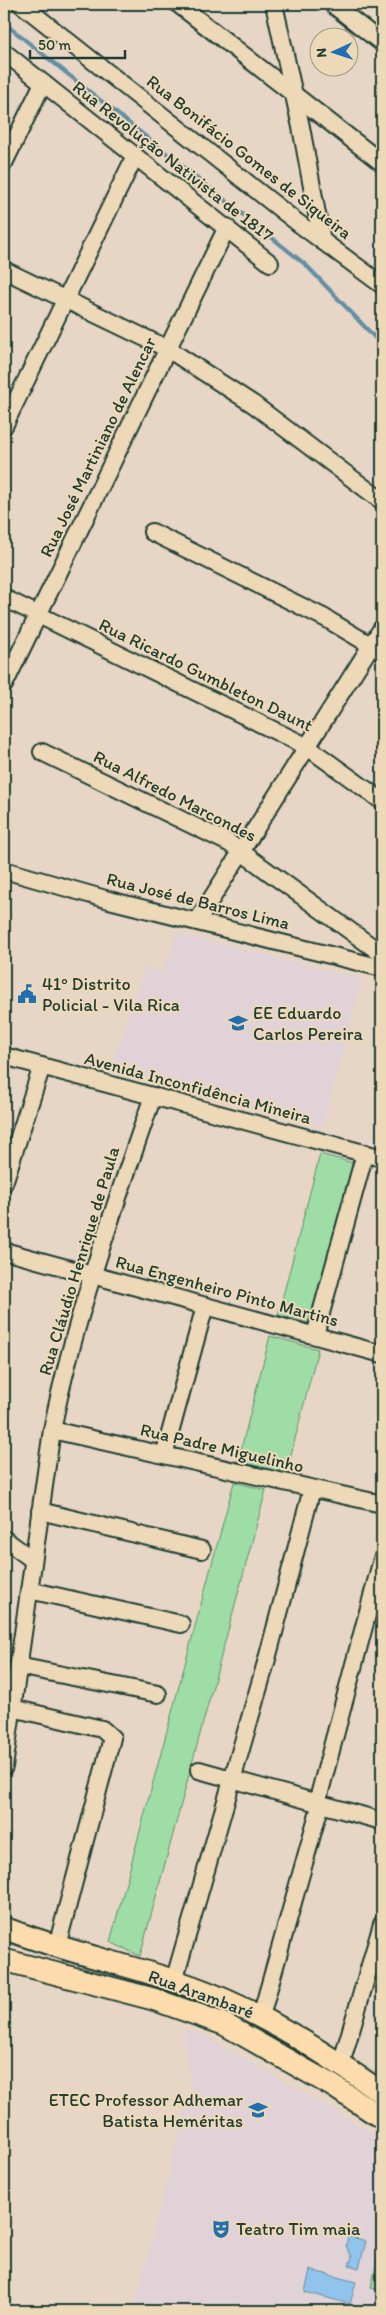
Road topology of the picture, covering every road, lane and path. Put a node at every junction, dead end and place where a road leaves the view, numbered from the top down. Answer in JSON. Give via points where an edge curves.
{"nodes":[{"id":1,"x":21,"y":4,"type":"edge"},
{"id":2,"x":178,"y":4,"type":"edge"},
{"id":3,"x":274,"y":4,"type":"edge"},
{"id":4,"x":332,"y":4,"type":"edge"},
{"id":5,"x":382,"y":43,"type":"edge"},
{"id":6,"x":4,"y":52,"type":"edge"},
{"id":7,"x":43,"y":83,"type":"junction"},
{"id":8,"x":294,"y":94,"type":"junction"},
{"id":9,"x":135,"y":156,"type":"junction"},
{"id":10,"x":4,"y":163,"type":"edge"},
{"id":11,"x":382,"y":163,"type":"edge"},
{"id":12,"x":227,"y":227,"type":"junction"},
{"id":13,"x":322,"y":241,"type":"junction"},
{"id":14,"x":270,"y":263,"type":"dead end"},
{"id":15,"x":4,"y":270,"type":"edge"},
{"id":16,"x":382,"y":285,"type":"edge"},
{"id":17,"x":65,"y":300,"type":"junction"},
{"id":18,"x":168,"y":349,"type":"junction"},
{"id":19,"x":4,"y":426,"type":"edge"},
{"id":20,"x":382,"y":500,"type":"edge"},
{"id":21,"x":152,"y":532,"type":"dead end"},
{"id":22,"x":4,"y":598,"type":"edge"},
{"id":23,"x":38,"y":615,"type":"junction"},
{"id":24,"x":382,"y":628,"type":"edge"},
{"id":25,"x":377,"y":648,"type":"edge"},
{"id":26,"x":4,"y":685,"type":"edge"},
{"id":27,"x":306,"y":746,"type":"junction"},
{"id":28,"x":42,"y":752,"type":"dead end"},
{"id":29,"x":382,"y":801,"type":"edge"},
{"id":30,"x":241,"y":851,"type":"junction"},
{"id":31,"x":4,"y":870,"type":"edge"},
{"id":32,"x":198,"y":920,"type":"junction"},
{"id":33,"x":382,"y":954,"type":"edge"},
{"id":34,"x":382,"y":968,"type":"edge"},
{"id":35,"x":4,"y":1056,"type":"edge"},
{"id":36,"x":42,"y":1066,"type":"junction"},
{"id":37,"x":153,"y":1096,"type":"junction"},
{"id":38,"x":365,"y":1153,"type":"junction"},
{"id":39,"x":382,"y":1158,"type":"edge"},
{"id":40,"x":4,"y":1183,"type":"edge"},
{"id":41,"x":4,"y":1251,"type":"edge"},
{"id":42,"x":92,"y":1276,"type":"junction"},
{"id":43,"x":206,"y":1306,"type":"junction"},
{"id":44,"x":315,"y":1335,"type":"junction"},
{"id":45,"x":382,"y":1354,"type":"edge"},
{"id":46,"x":52,"y":1430,"type":"junction"},
{"id":47,"x":164,"y":1455,"type":"junction"},
{"id":48,"x":312,"y":1489,"type":"junction"},
{"id":49,"x":382,"y":1504,"type":"edge"},
{"id":50,"x":40,"y":1511,"type":"junction"},
{"id":51,"x":4,"y":1538,"type":"edge"},
{"id":52,"x":202,"y":1550,"type":"dead end"},
{"id":53,"x":382,"y":1559,"type":"edge"},
{"id":54,"x":33,"y":1560,"type":"junction"},
{"id":55,"x":29,"y":1590,"type":"junction"},
{"id":56,"x":181,"y":1624,"type":"dead end"},
{"id":57,"x":18,"y":1666,"type":"junction"},
{"id":58,"x":158,"y":1694,"type":"dead end"},
{"id":59,"x":9,"y":1713,"type":"edge"},
{"id":60,"x":4,"y":1767,"type":"edge"},
{"id":61,"x":199,"y":1770,"type":"dead end"},
{"id":62,"x":233,"y":1779,"type":"junction"},
{"id":63,"x":319,"y":1803,"type":"junction"},
{"id":64,"x":382,"y":1821,"type":"edge"},
{"id":65,"x":382,"y":1924,"type":"edge"},
{"id":66,"x":4,"y":1928,"type":"edge"},
{"id":67,"x":57,"y":1946,"type":"junction"},
{"id":68,"x":4,"y":1960,"type":"edge"},
{"id":69,"x":174,"y":1981,"type":"junction"},
{"id":70,"x":261,"y":2016,"type":"junction"},
{"id":71,"x":318,"y":2049,"type":"junction"},
{"id":72,"x":280,"y":2056,"type":"junction"},
{"id":73,"x":341,"y":2064,"type":"junction"},
{"id":74,"x":382,"y":2093,"type":"edge"},
{"id":75,"x":382,"y":2118,"type":"edge"}],
"edges":[{"from":1,"to":13,"type":"street","name":"Rua Bonifácio Gomes de Siqueira"},
{"from":2,"to":8,"type":"street"},
{"from":3,"to":8,"type":"street"},
{"from":4,"to":5,"type":"street"},
{"from":6,"to":7,"type":"street","name":"Rua Revolução Nativista de 1817"},
{"from":7,"to":9,"type":"street","name":"Rua Revolução Nativista de 1817"},
{"from":7,"to":10,"type":"street"},
{"from":8,"to":11,"type":"street"},
{"from":8,"to":13,"type":"street"},
{"from":9,"to":12,"type":"street","name":"Rua Revolução Nativista de 1817"},
{"from":9,"to":17,"type":"street"},
{"from":12,"to":14,"type":"street","name":"Rua Revolução Nativista de 1817"},
{"from":12,"to":18,"type":"street","name":"Rua José Martiniano de Alencar"},
{"from":13,"to":16,"type":"street","name":"Rua Bonifácio Gomes de Siqueira"},
{"from":15,"to":17,"type":"street"},
{"from":17,"to":18,"type":"street"},
{"from":17,"to":19,"type":"street"},
{"from":18,"to":20,"type":"street","via":[[253,404]]},
{"from":18,"to":23,"type":"street","name":"Rua José Martiniano de Alencar"},
{"from":21,"to":25,"type":"street","via":[[301,605]]},
{"from":22,"to":23,"type":"street","name":"Rua Ricardo Gumbleton Daunt"},
{"from":23,"to":26,"type":"street","name":"Rua José Martiniano de Alencar"},
{"from":23,"to":27,"type":"street","name":"Rua Ricardo Gumbleton Daunt"},
{"from":24,"to":25,"type":"street"},
{"from":25,"to":27,"type":"street"},
{"from":27,"to":29,"type":"street","name":"Rua Ricardo Gumbleton Daunt"},
{"from":27,"to":30,"type":"street"},
{"from":28,"to":30,"type":"street","name":"Rua Alfredo Marcondes"},
{"from":30,"to":32,"type":"street"},
{"from":30,"to":33,"type":"street","name":"Rua Alfredo Marcondes"},
{"from":31,"to":32,"type":"street","name":"Rua José de Barros Lima","via":[[109,900]]},
{"from":32,"to":34,"type":"street","name":"Rua José de Barros Lima"},
{"from":35,"to":36,"type":"street","name":"Avenida Inconfidência Mineira"},
{"from":36,"to":37,"type":"street","name":"Avenida Inconfidência Mineira"},
{"from":36,"to":40,"type":"street"},
{"from":37,"to":38,"type":"street","name":"Avenida Inconfidência Mineira"},
{"from":37,"to":42,"type":"street","name":"Rua Cláudio Henrique de Paula"},
{"from":38,"to":39,"type":"street","name":"Avenida Inconfidência Mineira"},
{"from":38,"to":44,"type":"street"},
{"from":41,"to":42,"type":"street","name":"Rua Engenheiro Pinto Martins"},
{"from":42,"to":43,"type":"street","name":"Rua Engenheiro Pinto Martins"},
{"from":42,"to":46,"type":"street","name":"Rua Cláudio Henrique de Paula","via":[[71,1345]]},
{"from":43,"to":44,"type":"street","name":"Rua Engenheiro Pinto Martins"},
{"from":43,"to":47,"type":"street"},
{"from":44,"to":45,"type":"street","name":"Rua Engenheiro Pinto Martins"},
{"from":46,"to":47,"type":"street","name":"Rua Padre Miguelinho"},
{"from":46,"to":50,"type":"street","name":"Rua Cláudio Henrique de Paula"},
{"from":47,"to":48,"type":"street","name":"Rua Padre Miguelinho"},
{"from":48,"to":49,"type":"street","name":"Rua Padre Miguelinho"},
{"from":48,"to":62,"type":"street"},
{"from":50,"to":52,"type":"street"},
{"from":50,"to":54,"type":"street","name":"Rua Cláudio Henrique de Paula"},
{"from":51,"to":54,"type":"street"},
{"from":53,"to":63,"type":"street"},
{"from":54,"to":55,"type":"street","name":"Rua Cláudio Henrique de Paula"},
{"from":55,"to":56,"type":"street"},
{"from":55,"to":57,"type":"street","name":"Rua Cláudio Henrique de Paula"},
{"from":57,"to":58,"type":"street"},
{"from":57,"to":59,"type":"street","name":"Rua Cláudio Henrique de Paula"},
{"from":59,"to":60,"type":"street","name":"Rua Cláudio Henrique de Paula"},
{"from":59,"to":67,"type":"street","via":[[102,1730],[112,1738]]},
{"from":61,"to":62,"type":"street"},
{"from":62,"to":63,"type":"street"},
{"from":62,"to":69,"type":"street"},
{"from":63,"to":64,"type":"street"},
{"from":63,"to":70,"type":"street"},
{"from":65,"to":73,"type":"street"},
{"from":66,"to":67,"type":"main road","name":"Rua Arambaré"},
{"from":67,"to":69,"type":"main road","name":"Rua Arambaré"},
{"from":68,"to":72,"type":"main road","name":"Rua Arambaré","via":[[186,2010],[224,2024]]},
{"from":69,"to":70,"type":"main road","name":"Rua Arambaré"},
{"from":70,"to":71,"type":"main road","name":"Rua Arambaré"},
{"from":71,"to":72,"type":"main road","via":[[309,2058]]},
{"from":71,"to":73,"type":"main road","name":"Rua Arambaré"},
{"from":72,"to":75,"type":"main road","name":"Rua Arambaré"},
{"from":73,"to":74,"type":"main road","name":"Rua Arambaré"}]}
